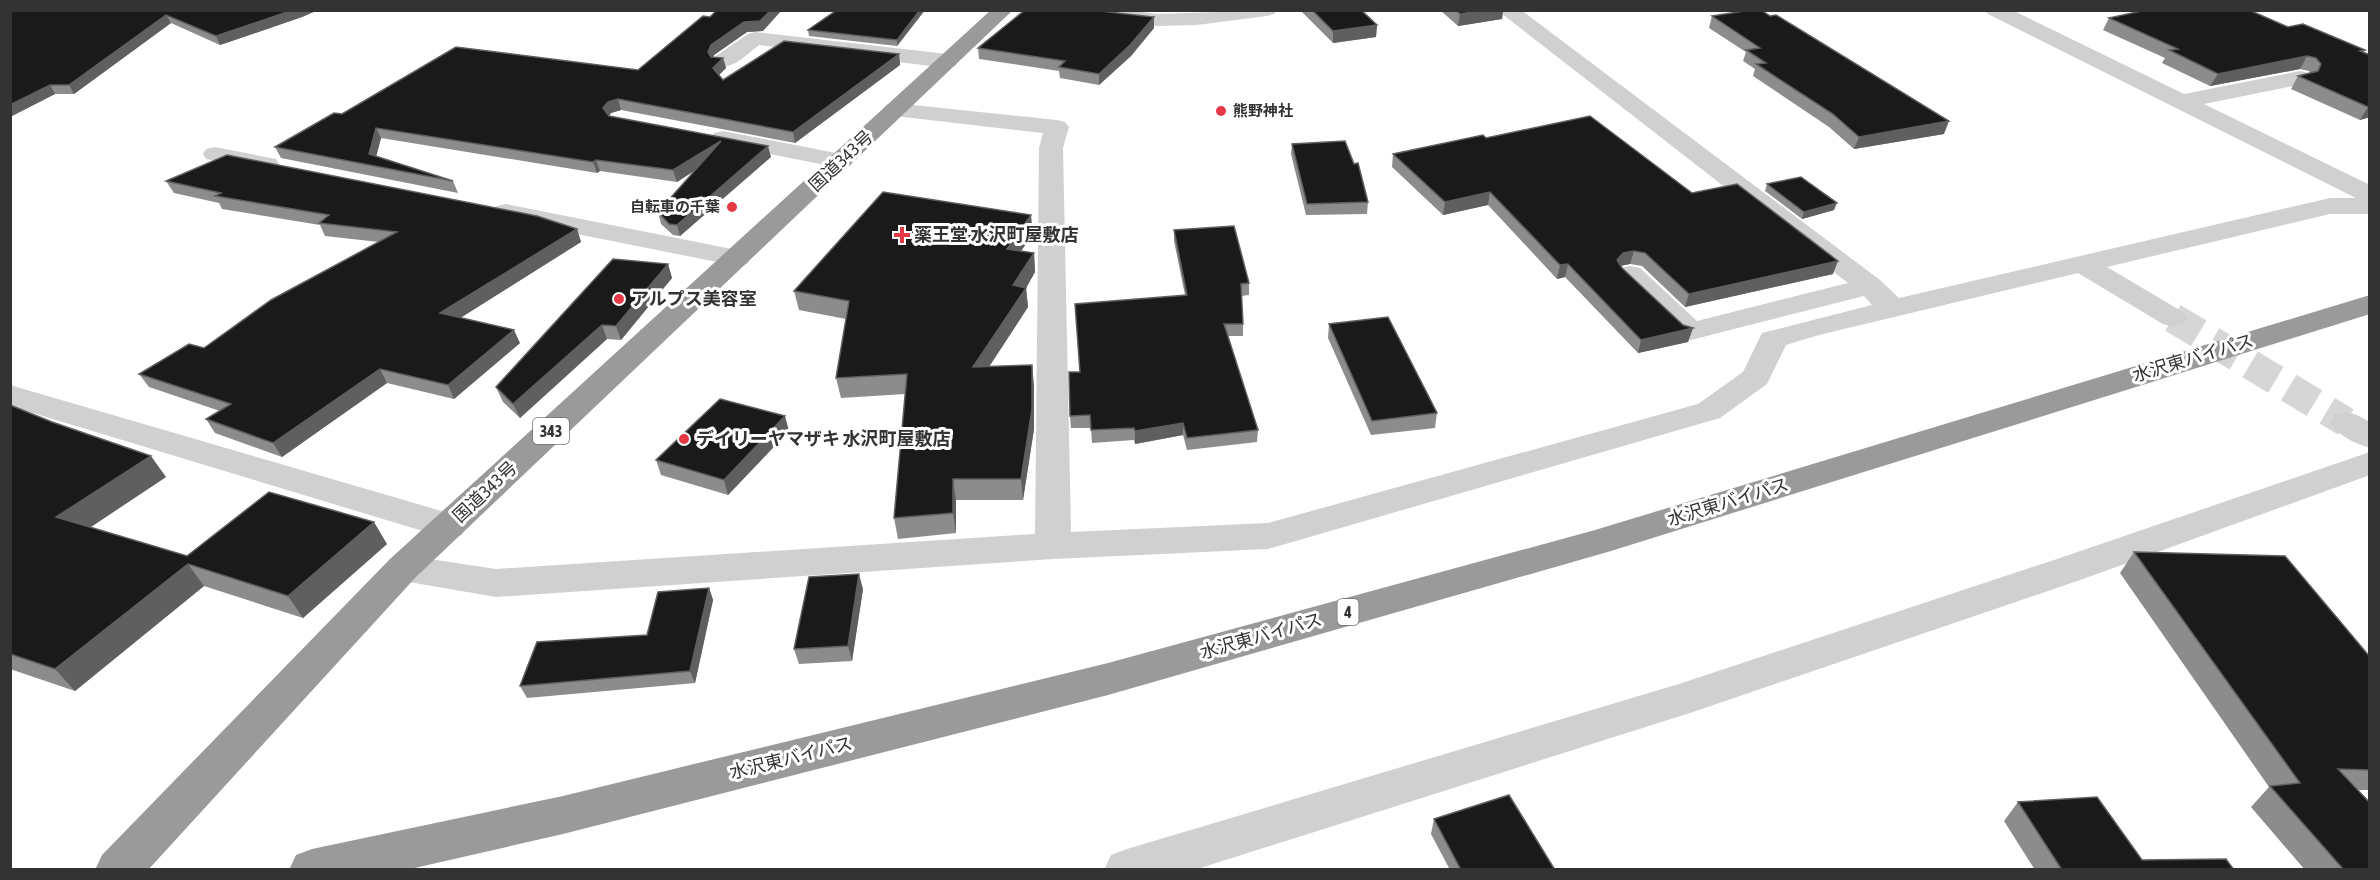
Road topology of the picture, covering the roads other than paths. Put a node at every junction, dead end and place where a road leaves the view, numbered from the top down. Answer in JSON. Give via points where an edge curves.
{"nodes":[{"id":1,"x":1003,"y":10,"type":"edge"},
{"id":2,"x":1068,"y":10,"type":"edge"},
{"id":3,"x":1268,"y":10,"type":"edge"},
{"id":4,"x":1507,"y":10,"type":"edge"},
{"id":5,"x":1995,"y":10,"type":"edge"},
{"id":6,"x":723,"y":61,"type":"edge"},
{"id":7,"x":947,"y":61,"type":"junction"},
{"id":8,"x":2300,"y":78,"type":"edge"},
{"id":9,"x":2181,"y":102,"type":"junction"},
{"id":10,"x":894,"y":110,"type":"junction"},
{"id":11,"x":702,"y":134,"type":"edge"},
{"id":12,"x":215,"y":154,"type":"dead end"},
{"id":13,"x":841,"y":161,"type":"junction"},
{"id":14,"x":296,"y":170,"type":"edge"},
{"id":15,"x":2370,"y":195,"type":"edge"},
{"id":16,"x":2370,"y":206,"type":"edge"},
{"id":17,"x":482,"y":207,"type":"edge"},
{"id":18,"x":737,"y":258,"type":"junction"},
{"id":19,"x":2082,"y":264,"type":"junction"},
{"id":20,"x":1630,"y":274,"type":"edge"},
{"id":21,"x":1870,"y":286,"type":"junction"},
{"id":22,"x":2370,"y":304,"type":"edge"},
{"id":23,"x":1893,"y":309,"type":"junction"},
{"id":24,"x":2173,"y":318,"type":"tunnel mouth"},
{"id":25,"x":10,"y":395,"type":"edge"},
{"id":26,"x":2370,"y":463,"type":"edge"},
{"id":27,"x":449,"y":526,"type":"junction"},
{"id":28,"x":1053,"y":546,"type":"junction"},
{"id":29,"x":403,"y":568,"type":"junction"},
{"id":30,"x":118,"y":870,"type":"edge"},
{"id":31,"x":312,"y":870,"type":"edge"},
{"id":32,"x":1127,"y":870,"type":"edge"}],
"edges":[{"from":1,"to":7,"type":"highway","name":"国道343号","number":"343"},
{"from":2,"to":3,"type":"street","via":[[1157,20]]},
{"from":4,"to":21,"type":"street"},
{"from":5,"to":9,"type":"street"},
{"from":6,"to":7,"type":"street","via":[[755,38]]},
{"from":7,"to":10,"type":"highway","name":"国道343号","number":"343"},
{"from":8,"to":9,"type":"street"},
{"from":9,"to":15,"type":"street"},
{"from":10,"to":13,"type":"highway","name":"国道343号","number":"343"},
{"from":10,"to":28,"type":"street","via":[[1057,127],[1051,148]]},
{"from":11,"to":13,"type":"street"},
{"from":12,"to":14,"type":"street"},
{"from":13,"to":18,"type":"highway","name":"国道343号","number":"343"},
{"from":16,"to":19,"type":"street","via":[[2330,206]]},
{"from":17,"to":18,"type":"street"},
{"from":18,"to":27,"type":"highway","name":"国道343号","number":"343"},
{"from":19,"to":23,"type":"street"},
{"from":19,"to":24,"type":"street"},
{"from":20,"to":21,"type":"street","via":[[1691,331]]},
{"from":21,"to":23,"type":"street"},
{"from":22,"to":31,"type":"highway","name":"水沢東バイパス","number":"4","via":[[1598,542],[1108,678],[563,815]]},
{"from":23,"to":28,"type":"street","via":[[1773,339],[1756,377],[1709,411],[1291,530],[1268,536]]},
{"from":25,"to":27,"type":"street"},
{"from":26,"to":32,"type":"street","via":[[1679,700]]},
{"from":27,"to":29,"type":"highway","name":"国道343号","number":"343"},
{"from":28,"to":29,"type":"street","via":[[496,583]]},
{"from":29,"to":30,"type":"highway","name":"国道343号","number":"343"}]}
